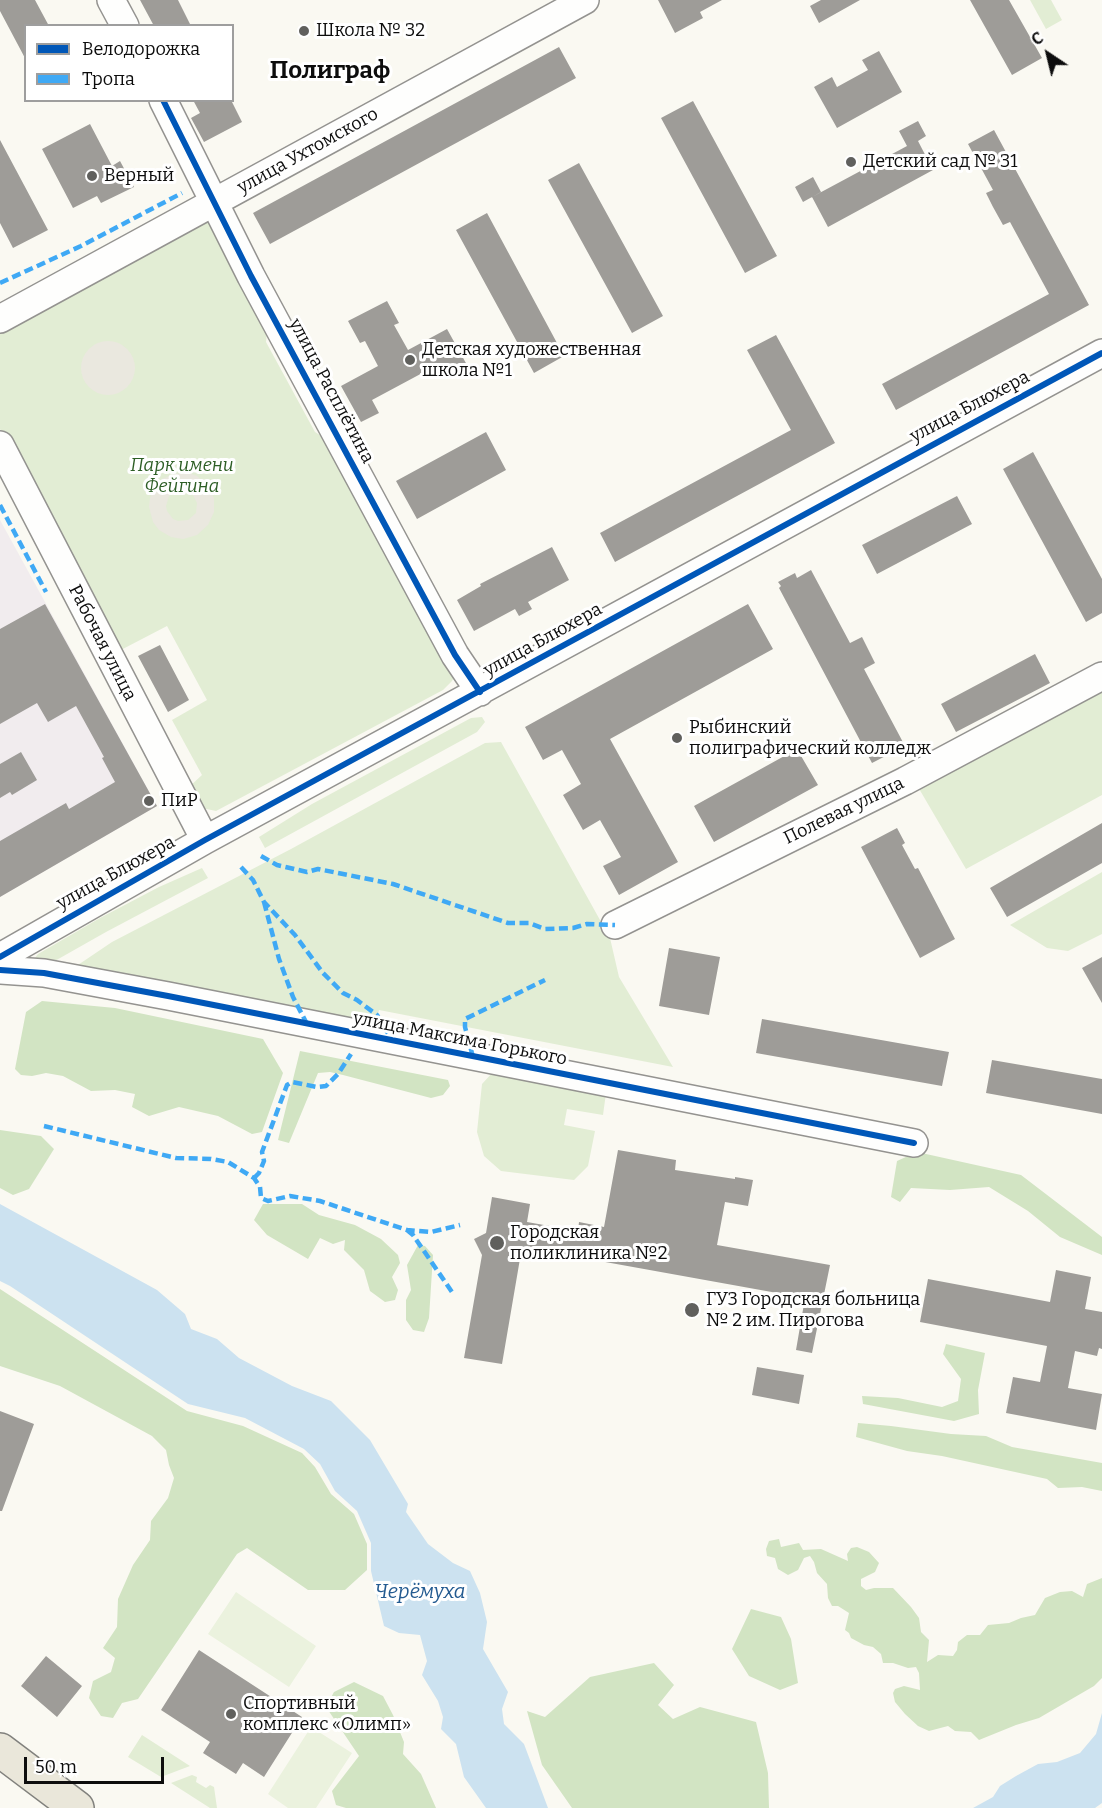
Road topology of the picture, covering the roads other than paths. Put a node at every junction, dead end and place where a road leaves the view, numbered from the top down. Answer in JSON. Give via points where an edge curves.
{"nodes":[{"id":1,"x":111,"y":0,"type":"edge"},
{"id":2,"x":585,"y":0,"type":"edge"},
{"id":3,"x":124,"y":24,"type":"edge"},
{"id":4,"x":164,"y":102,"type":"edge"},
{"id":5,"x":216,"y":202,"type":"junction"},
{"id":6,"x":0,"y":319,"type":"edge"},
{"id":7,"x":1102,"y":353,"type":"edge"},
{"id":8,"x":0,"y":445,"type":"edge"},
{"id":9,"x":1102,"y":676,"type":"edge"},
{"id":10,"x":480,"y":692,"type":"junction"},
{"id":11,"x":205,"y":840,"type":"junction"},
{"id":12,"x":615,"y":925,"type":"dead end"},
{"id":13,"x":0,"y":957,"type":"edge"},
{"id":14,"x":0,"y":970,"type":"edge"},
{"id":15,"x":914,"y":1143,"type":"dead end"},
{"id":16,"x":0,"y":1750,"type":"edge"},
{"id":17,"x":77,"y":1808,"type":"edge"}],
"edges":[{"from":1,"to":3,"type":"street"},
{"from":2,"to":5,"type":"street","name":"улица Ухтомского"},
{"from":4,"to":5,"type":"street","name":"улица Расплётина"},
{"from":5,"to":6,"type":"street","name":"улица Ухтомского"},
{"from":5,"to":10,"type":"street","name":"улица Расплётина","via":[[222,221],[455,655]]},
{"from":7,"to":10,"type":"street","name":"улица Блюхера"},
{"from":8,"to":11,"type":"street","name":"Рабочая улица"},
{"from":9,"to":12,"type":"street","name":"Полевая улица","via":[[905,781]]},
{"from":10,"to":11,"type":"street","name":"улица Блюхера"},
{"from":11,"to":13,"type":"street","name":"улица Блюхера"},
{"from":14,"to":15,"type":"street","name":"улица Максима Горького","via":[[44,973],[156,994]]},
{"from":16,"to":17,"type":"main road"}]}
